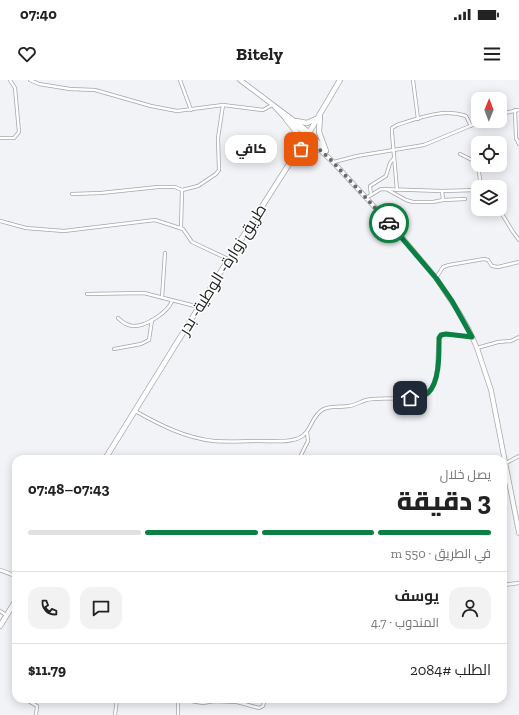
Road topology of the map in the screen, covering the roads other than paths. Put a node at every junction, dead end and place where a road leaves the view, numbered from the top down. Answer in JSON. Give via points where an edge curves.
{"nodes":[{"id":1,"x":10,"y":80,"type":"edge"},
{"id":2,"x":30,"y":80,"type":"edge"},
{"id":3,"x":180,"y":80,"type":"edge"},
{"id":4,"x":240,"y":80,"type":"edge"},
{"id":5,"x":340,"y":80,"type":"edge"},
{"id":6,"x":413,"y":80,"type":"edge"},
{"id":7,"x":223,"y":105,"type":"junction"},
{"id":8,"x":274,"y":106,"type":"junction"},
{"id":9,"x":191,"y":110,"type":"junction"},
{"id":10,"x":515,"y":110,"type":"junction"},
{"id":11,"x":519,"y":110,"type":"edge"},
{"id":12,"x":507,"y":112,"type":"edge"},
{"id":13,"x":320,"y":114,"type":"junction"},
{"id":14,"x":286,"y":119,"type":"junction"},
{"id":15,"x":418,"y":119,"type":"junction"},
{"id":16,"x":296,"y":121,"type":"junction"},
{"id":17,"x":471,"y":126,"type":"joint"},
{"id":18,"x":308,"y":133,"type":"junction"},
{"id":19,"x":0,"y":138,"type":"edge"},
{"id":20,"x":519,"y":144,"type":"edge"},
{"id":21,"x":298,"y":149,"type":"junction"},
{"id":22,"x":320,"y":150,"type":"junction"},
{"id":23,"x":394,"y":150,"type":"junction"},
{"id":24,"x":326,"y":151,"type":"junction"},
{"id":25,"x":460,"y":154,"type":"dead end"},
{"id":26,"x":394,"y":158,"type":"junction"},
{"id":27,"x":471,"y":160,"type":"edge"},
{"id":28,"x":333,"y":162,"type":"junction"},
{"id":29,"x":386,"y":189,"type":"junction"},
{"id":30,"x":182,"y":190,"type":"junction"},
{"id":31,"x":398,"y":190,"type":"junction"},
{"id":32,"x":471,"y":190,"type":"edge"},
{"id":33,"x":442,"y":191,"type":"junction"},
{"id":34,"x":72,"y":194,"type":"dead end"},
{"id":35,"x":371,"y":195,"type":"junction"},
{"id":36,"x":366,"y":198,"type":"junction"},
{"id":37,"x":465,"y":199,"type":"dead end"},
{"id":38,"x":444,"y":200,"type":"junction"},
{"id":39,"x":504,"y":216,"type":"edge"},
{"id":40,"x":0,"y":221,"type":"edge"},
{"id":41,"x":181,"y":228,"type":"junction"},
{"id":42,"x":519,"y":240,"type":"edge"},
{"id":43,"x":165,"y":253,"type":"dead end"},
{"id":44,"x":228,"y":260,"type":"junction"},
{"id":45,"x":519,"y":262,"type":"edge"},
{"id":46,"x":436,"y":278,"type":"junction"},
{"id":47,"x":87,"y":294,"type":"dead end"},
{"id":48,"x":162,"y":298,"type":"junction"},
{"id":49,"x":172,"y":301,"type":"junction"},
{"id":50,"x":199,"y":307,"type":"junction"},
{"id":51,"x":118,"y":318,"type":"dead end"},
{"id":52,"x":152,"y":319,"type":"junction"},
{"id":53,"x":519,"y":336,"type":"edge"},
{"id":54,"x":472,"y":337,"type":"junction"},
{"id":55,"x":477,"y":348,"type":"junction"},
{"id":56,"x":114,"y":349,"type":"dead end"},
{"id":57,"x":135,"y":411,"type":"junction"},
{"id":58,"x":307,"y":431,"type":"junction"},
{"id":59,"x":108,"y":455,"type":"edge"},
{"id":60,"x":301,"y":455,"type":"edge"},
{"id":61,"x":503,"y":455,"type":"edge"},
{"id":62,"x":519,"y":456,"type":"edge"},
{"id":63,"x":507,"y":465,"type":"edge"},
{"id":64,"x":507,"y":476,"type":"edge"},
{"id":65,"x":519,"y":533,"type":"edge"},
{"id":66,"x":0,"y":570,"type":"edge"},
{"id":67,"x":12,"y":574,"type":"edge"},
{"id":68,"x":519,"y":583,"type":"edge"},
{"id":69,"x":507,"y":585,"type":"edge"},
{"id":70,"x":12,"y":606,"type":"edge"},
{"id":71,"x":0,"y":611,"type":"edge"},
{"id":72,"x":6,"y":615,"type":"junction"},
{"id":73,"x":0,"y":626,"type":"edge"},
{"id":74,"x":32,"y":703,"type":"edge"},
{"id":75,"x":117,"y":703,"type":"edge"},
{"id":76,"x":179,"y":703,"type":"edge"},
{"id":77,"x":242,"y":703,"type":"edge"},
{"id":78,"x":265,"y":703,"type":"edge"},
{"id":79,"x":36,"y":715,"type":"edge"},
{"id":80,"x":115,"y":715,"type":"edge"},
{"id":81,"x":178,"y":715,"type":"edge"}],
"edges":[{"from":1,"to":19,"type":"street","via":[[15,88],[19,132],[14,138]]},
{"from":2,"to":9,"type":"street","via":[[76,90],[95,90],[177,112]]},
{"from":3,"to":9,"type":"street"},
{"from":4,"to":8,"type":"main road"},
{"from":5,"to":13,"type":"highway","name":"طريق زوارة- الوطية- بدر"},
{"from":6,"to":15,"type":"street"},
{"from":7,"to":8,"type":"street","via":[[260,110]]},
{"from":7,"to":9,"type":"street"},
{"from":7,"to":30,"type":"street","via":[[218,138],[218,170],[198,186]]},
{"from":8,"to":14,"type":"main road"},
{"from":8,"to":16,"type":"main road"},
{"from":10,"to":11,"type":"street"},
{"from":10,"to":12,"type":"street"},
{"from":10,"to":20,"type":"street","via":[[516,138]]},
{"from":13,"to":16,"type":"highway","via":[[309,123]]},
{"from":13,"to":18,"type":"highway","name":"طريق زوارة- الوطية- بدر"},
{"from":13,"to":24,"type":"highway","via":[[319,132]]},
{"from":14,"to":18,"type":"main road"},
{"from":14,"to":21,"type":"highway","via":[[297,133]]},
{"from":15,"to":17,"type":"street","via":[[436,114],[457,113],[466,116]]},
{"from":15,"to":23,"type":"street","via":[[392,128]]},
{"from":16,"to":18,"type":"main road"},
{"from":17,"to":23,"type":"street","via":[[429,143]]},
{"from":18,"to":21,"type":"highway","name":"طريق زوارة- الوطية- بدر"},
{"from":18,"to":22,"type":"main road"},
{"from":18,"to":24,"type":"main road"},
{"from":21,"to":22,"type":"highway","via":[[309,145]]},
{"from":21,"to":44,"type":"highway","name":"طريق زوارة- الوطية- بدر"},
{"from":22,"to":28,"type":"main road"},
{"from":23,"to":26,"type":"street"},
{"from":23,"to":28,"type":"street"},
{"from":24,"to":28,"type":"main road"},
{"from":25,"to":27,"type":"street"},
{"from":26,"to":31,"type":"street"},
{"from":26,"to":35,"type":"street","via":[[390,162],[386,176],[370,186]]},
{"from":28,"to":36,"type":"main road"},
{"from":29,"to":31,"type":"street"},
{"from":29,"to":35,"type":"street"},
{"from":29,"to":38,"type":"street","via":[[413,202]]},
{"from":30,"to":34,"type":"street","via":[[175,187],[158,187]]},
{"from":30,"to":41,"type":"street"},
{"from":31,"to":33,"type":"street"},
{"from":32,"to":33,"type":"street"},
{"from":33,"to":38,"type":"street"},
{"from":35,"to":36,"type":"street"},
{"from":36,"to":46,"type":"main road"},
{"from":37,"to":38,"type":"street"},
{"from":39,"to":42,"type":"street"},
{"from":40,"to":41,"type":"street","via":[[26,228],[81,230],[155,220]]},
{"from":41,"to":44,"type":"street","via":[[192,242]]},
{"from":43,"to":48,"type":"street"},
{"from":44,"to":50,"type":"highway","name":"طريق زوارة- الوطية- بدر"},
{"from":45,"to":46,"type":"street","via":[[498,267],[492,266],[484,259],[448,265],[443,267]]},
{"from":46,"to":54,"type":"main road"},
{"from":47,"to":48,"type":"street","via":[[136,293]]},
{"from":48,"to":49,"type":"street"},
{"from":49,"to":50,"type":"street"},
{"from":49,"to":52,"type":"street","via":[[167,310]]},
{"from":50,"to":57,"type":"highway","name":"طريق زوارة- الوطية- بدر"},
{"from":51,"to":52,"type":"street","via":[[134,326]]},
{"from":52,"to":56,"type":"street","via":[[149,340]]},
{"from":53,"to":55,"type":"street","via":[[511,341]]},
{"from":54,"to":55,"type":"main road"},
{"from":54,"to":58,"type":"street","via":[[443,334],[440,337],[436,375],[426,394],[410,398],[376,398],[349,406],[328,408],[318,413]]},
{"from":55,"to":61,"type":"main road","via":[[491,390]]},
{"from":57,"to":58,"type":"street","via":[[174,431],[216,441],[283,441],[300,438]]},
{"from":57,"to":59,"type":"highway","name":"طريق زوارة- الوطية- بدر"},
{"from":58,"to":60,"type":"street","via":[[308,441]]},
{"from":62,"to":63,"type":"street"},
{"from":64,"to":65,"type":"main road"},
{"from":66,"to":67,"type":"street"},
{"from":68,"to":69,"type":"street"},
{"from":70,"to":72,"type":"highway"},
{"from":71,"to":72,"type":"street"},
{"from":72,"to":73,"type":"highway"},
{"from":74,"to":79,"type":"street","via":[[37,706]]},
{"from":75,"to":80,"type":"street"},
{"from":76,"to":81,"type":"street"},
{"from":77,"to":78,"type":"street","via":[[261,708]]}]}
